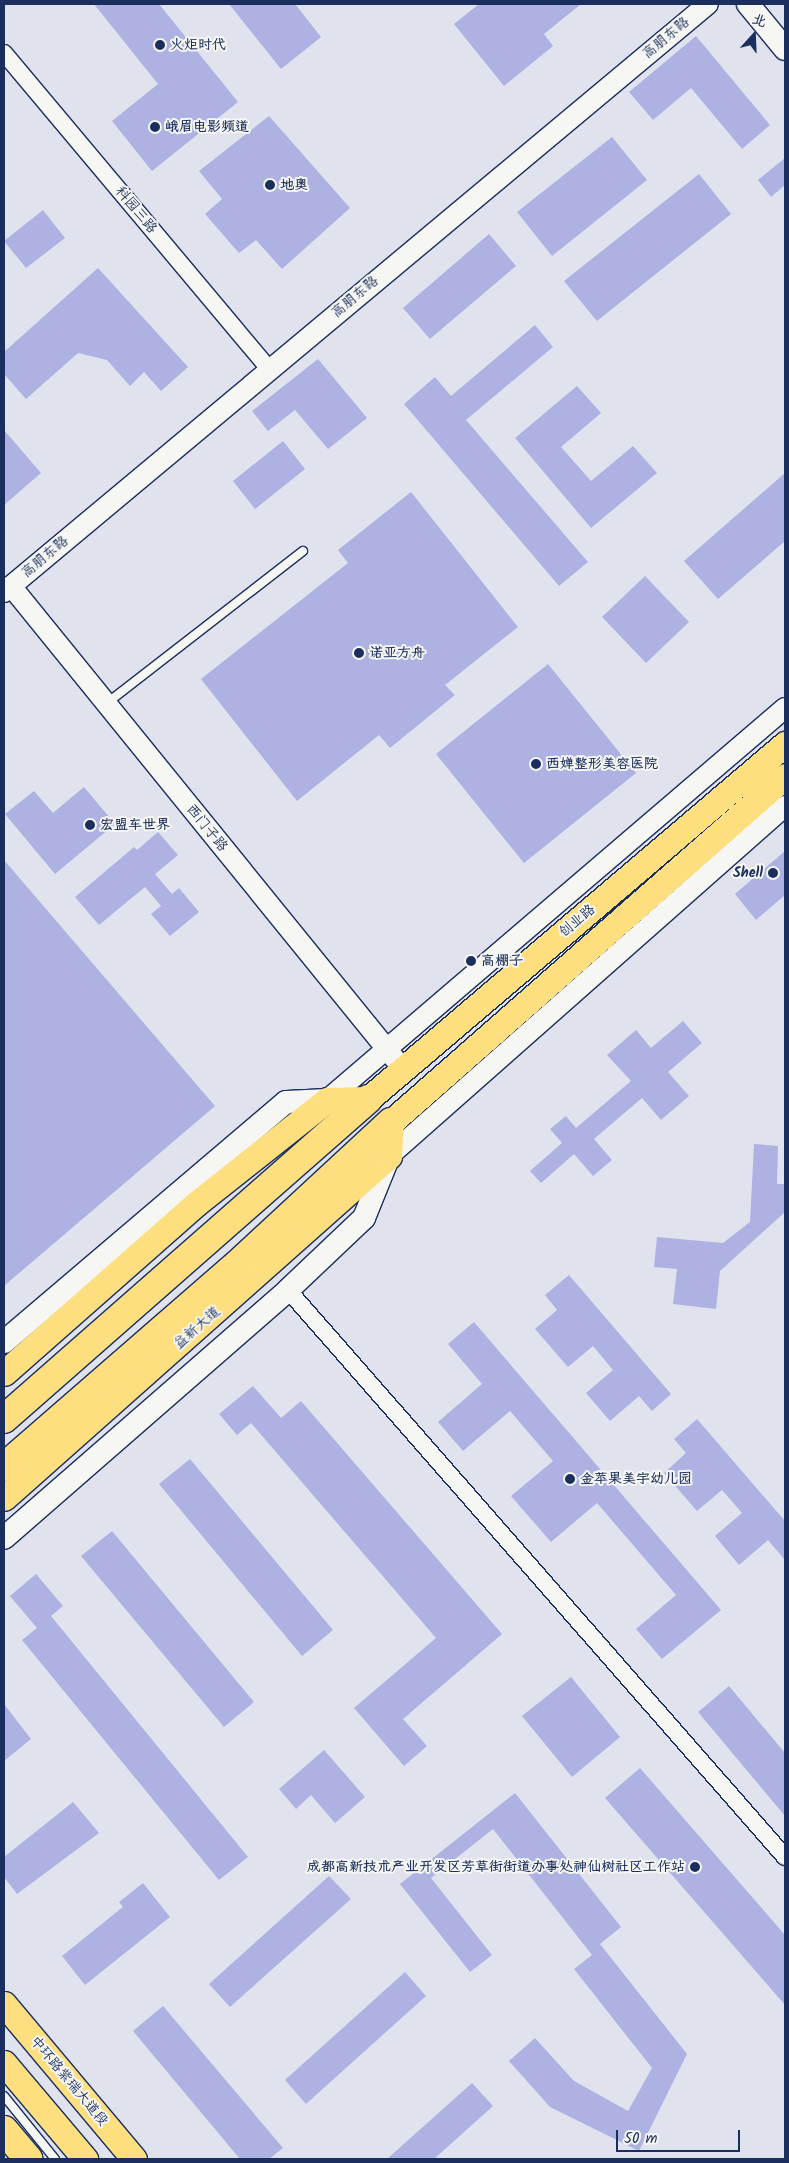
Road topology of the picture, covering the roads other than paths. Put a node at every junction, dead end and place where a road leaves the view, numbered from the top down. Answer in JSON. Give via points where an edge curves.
{"nodes":[{"id":1,"x":708,"y":4,"type":"edge"},
{"id":2,"x":748,"y":4,"type":"edge"},
{"id":3,"x":785,"y":49,"type":"edge"},
{"id":4,"x":4,"y":53,"type":"edge"},
{"id":5,"x":268,"y":368,"type":"junction"},
{"id":6,"x":303,"y":551,"type":"dead end"},
{"id":7,"x":7,"y":589,"type":"edge"},
{"id":8,"x":106,"y":704,"type":"junction"},
{"id":9,"x":785,"y":708,"type":"edge"},
{"id":10,"x":785,"y":744,"type":"edge"},
{"id":11,"x":785,"y":776,"type":"edge"},
{"id":12,"x":785,"y":806,"type":"edge"},
{"id":13,"x":396,"y":1059,"type":"junction"},
{"id":14,"x":368,"y":1099,"type":"junction"},
{"id":15,"x":327,"y":1100,"type":"junction"},
{"id":16,"x":391,"y":1122,"type":"junction"},
{"id":17,"x":389,"y":1156,"type":"junction"},
{"id":18,"x":250,"y":1268,"type":"junction"},
{"id":19,"x":288,"y":1290,"type":"junction"},
{"id":20,"x":4,"y":1342,"type":"edge"},
{"id":21,"x":4,"y":1373,"type":"edge"},
{"id":22,"x":4,"y":1419,"type":"edge"},
{"id":23,"x":4,"y":1467,"type":"edge"},
{"id":24,"x":4,"y":1498,"type":"edge"},
{"id":25,"x":4,"y":1538,"type":"edge"},
{"id":26,"x":785,"y":1857,"type":"edge"},
{"id":27,"x":4,"y":2004,"type":"edge"},
{"id":28,"x":4,"y":2063,"type":"edge"},
{"id":29,"x":4,"y":2096,"type":"edge"},
{"id":30,"x":4,"y":2130,"type":"edge"},
{"id":31,"x":28,"y":2159,"type":"edge"},
{"id":32,"x":55,"y":2159,"type":"edge"},
{"id":33,"x":85,"y":2159,"type":"edge"},
{"id":34,"x":134,"y":2159,"type":"edge"}],
"edges":[{"from":1,"to":5,"type":"street","name":"高朋东路"},
{"from":2,"to":3,"type":"main road"},
{"from":4,"to":5,"type":"street","name":"科园三路"},
{"from":5,"to":7,"type":"street","name":"高朋东路"},
{"from":6,"to":8,"type":"lane"},
{"from":7,"to":8,"type":"street","name":"西门子路"},
{"from":8,"to":13,"type":"street","name":"西门子路"},
{"from":9,"to":13,"type":"street"},
{"from":10,"to":13,"type":"main road","name":"创业路"},
{"from":11,"to":16,"type":"main road","name":"创业路"},
{"from":12,"to":17,"type":"street"},
{"from":13,"to":14,"type":"main road","name":"创业路"},
{"from":13,"to":15,"type":"street"},
{"from":14,"to":15,"type":"main road"},
{"from":14,"to":22,"type":"highway"},
{"from":15,"to":20,"type":"main road","via":[[286,1102]]},
{"from":15,"to":21,"type":"main road","via":[[197,1204]]},
{"from":16,"to":17,"type":"main road"},
{"from":16,"to":18,"type":"highway"},
{"from":17,"to":18,"type":"main road","name":"益新大道"},
{"from":17,"to":19,"type":"main road","via":[[364,1218]]},
{"from":18,"to":23,"type":"highway"},
{"from":18,"to":24,"type":"main road","name":"益新大道"},
{"from":19,"to":25,"type":"main road"},
{"from":19,"to":26,"type":"street"},
{"from":27,"to":34,"type":"main road","name":"中环路紫瑞大道段"},
{"from":28,"to":33,"type":"main road"},
{"from":29,"to":32,"type":"lane"},
{"from":30,"to":31,"type":"highway"}]}
